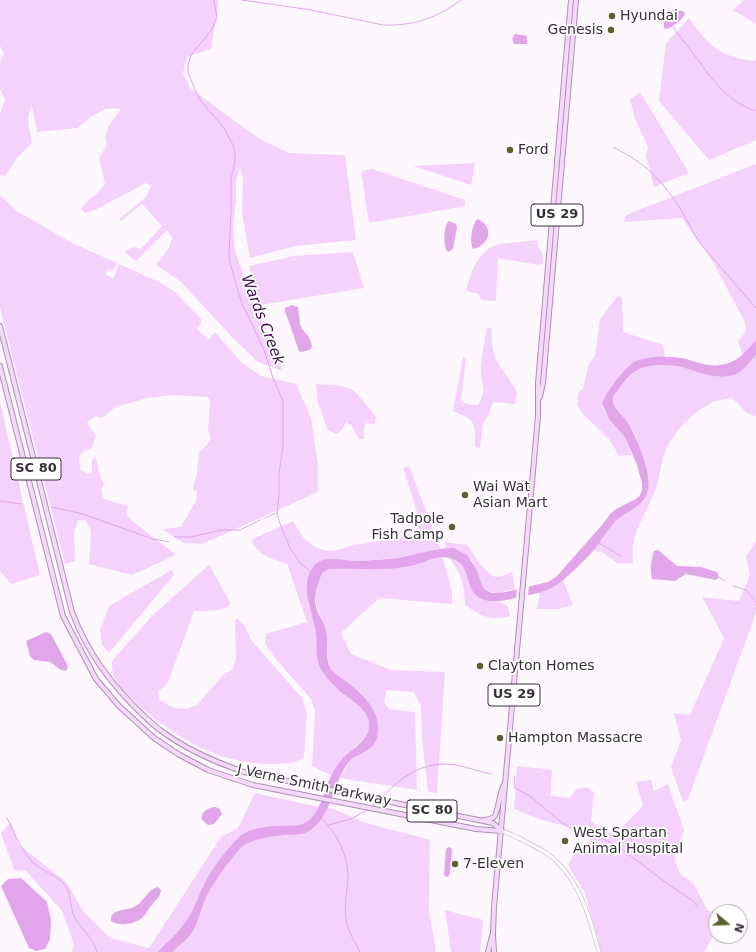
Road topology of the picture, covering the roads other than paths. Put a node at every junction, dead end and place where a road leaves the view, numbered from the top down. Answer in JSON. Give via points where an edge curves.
{"nodes":[{"id":1,"x":571,"y":0,"type":"edge"},
{"id":2,"x":576,"y":0,"type":"edge"},
{"id":3,"x":570,"y":33,"type":"junction"},
{"id":4,"x":546,"y":321,"type":"junction"},
{"id":5,"x":0,"y":326,"type":"edge"},
{"id":6,"x":540,"y":359,"type":"junction"},
{"id":7,"x":545,"y":359,"type":"junction"},
{"id":8,"x":0,"y":366,"type":"edge"},
{"id":9,"x":539,"y":405,"type":"junction"},
{"id":10,"x":506,"y":781,"type":"junction"},
{"id":11,"x":483,"y":821,"type":"junction"},
{"id":12,"x":502,"y":831,"type":"junction"},
{"id":13,"x":493,"y":934,"type":"junction"},
{"id":14,"x":488,"y":952,"type":"edge"},
{"id":15,"x":494,"y":952,"type":"edge"},
{"id":16,"x":599,"y":952,"type":"edge"}],
"edges":[{"from":1,"to":3,"type":"main road","number":"US 29"},
{"from":2,"to":3,"type":"main road","number":"US 29"},
{"from":3,"to":4,"type":"main road","number":"US 29"},
{"from":4,"to":6,"type":"main road","number":"US 29"},
{"from":4,"to":7,"type":"main road","number":"US 29"},
{"from":5,"to":11,"type":"main road","name":"J Verne Smith Parkway","number":"SC 80","via":[[72,612],[79,630],[105,672],[125,697],[159,730],[182,744],[244,772]]},
{"from":6,"to":7,"type":"main road"},
{"from":6,"to":9,"type":"main road","number":"US 29"},
{"from":7,"to":9,"type":"main road","number":"US 29"},
{"from":8,"to":12,"type":"main road","name":"J Verne Smith Parkway","number":"SC 80","via":[[62,616],[96,679],[119,706],[154,738],[178,754],[208,770],[253,785],[476,829]]},
{"from":9,"to":10,"type":"main road","number":"US 29"},
{"from":10,"to":11,"type":"main road","via":[[496,815]]},
{"from":10,"to":12,"type":"main road","number":"US 29"},
{"from":11,"to":12,"type":"main road","name":"J Verne Smith Parkway","number":"SC 80","via":[[493,823]]},
{"from":12,"to":13,"type":"main road","number":"US 29"},
{"from":12,"to":16,"type":"street","via":[[544,851],[562,866],[572,880],[586,911]]},
{"from":13,"to":14,"type":"main road","number":"US 29"},
{"from":13,"to":15,"type":"main road","number":"US 29"}]}
